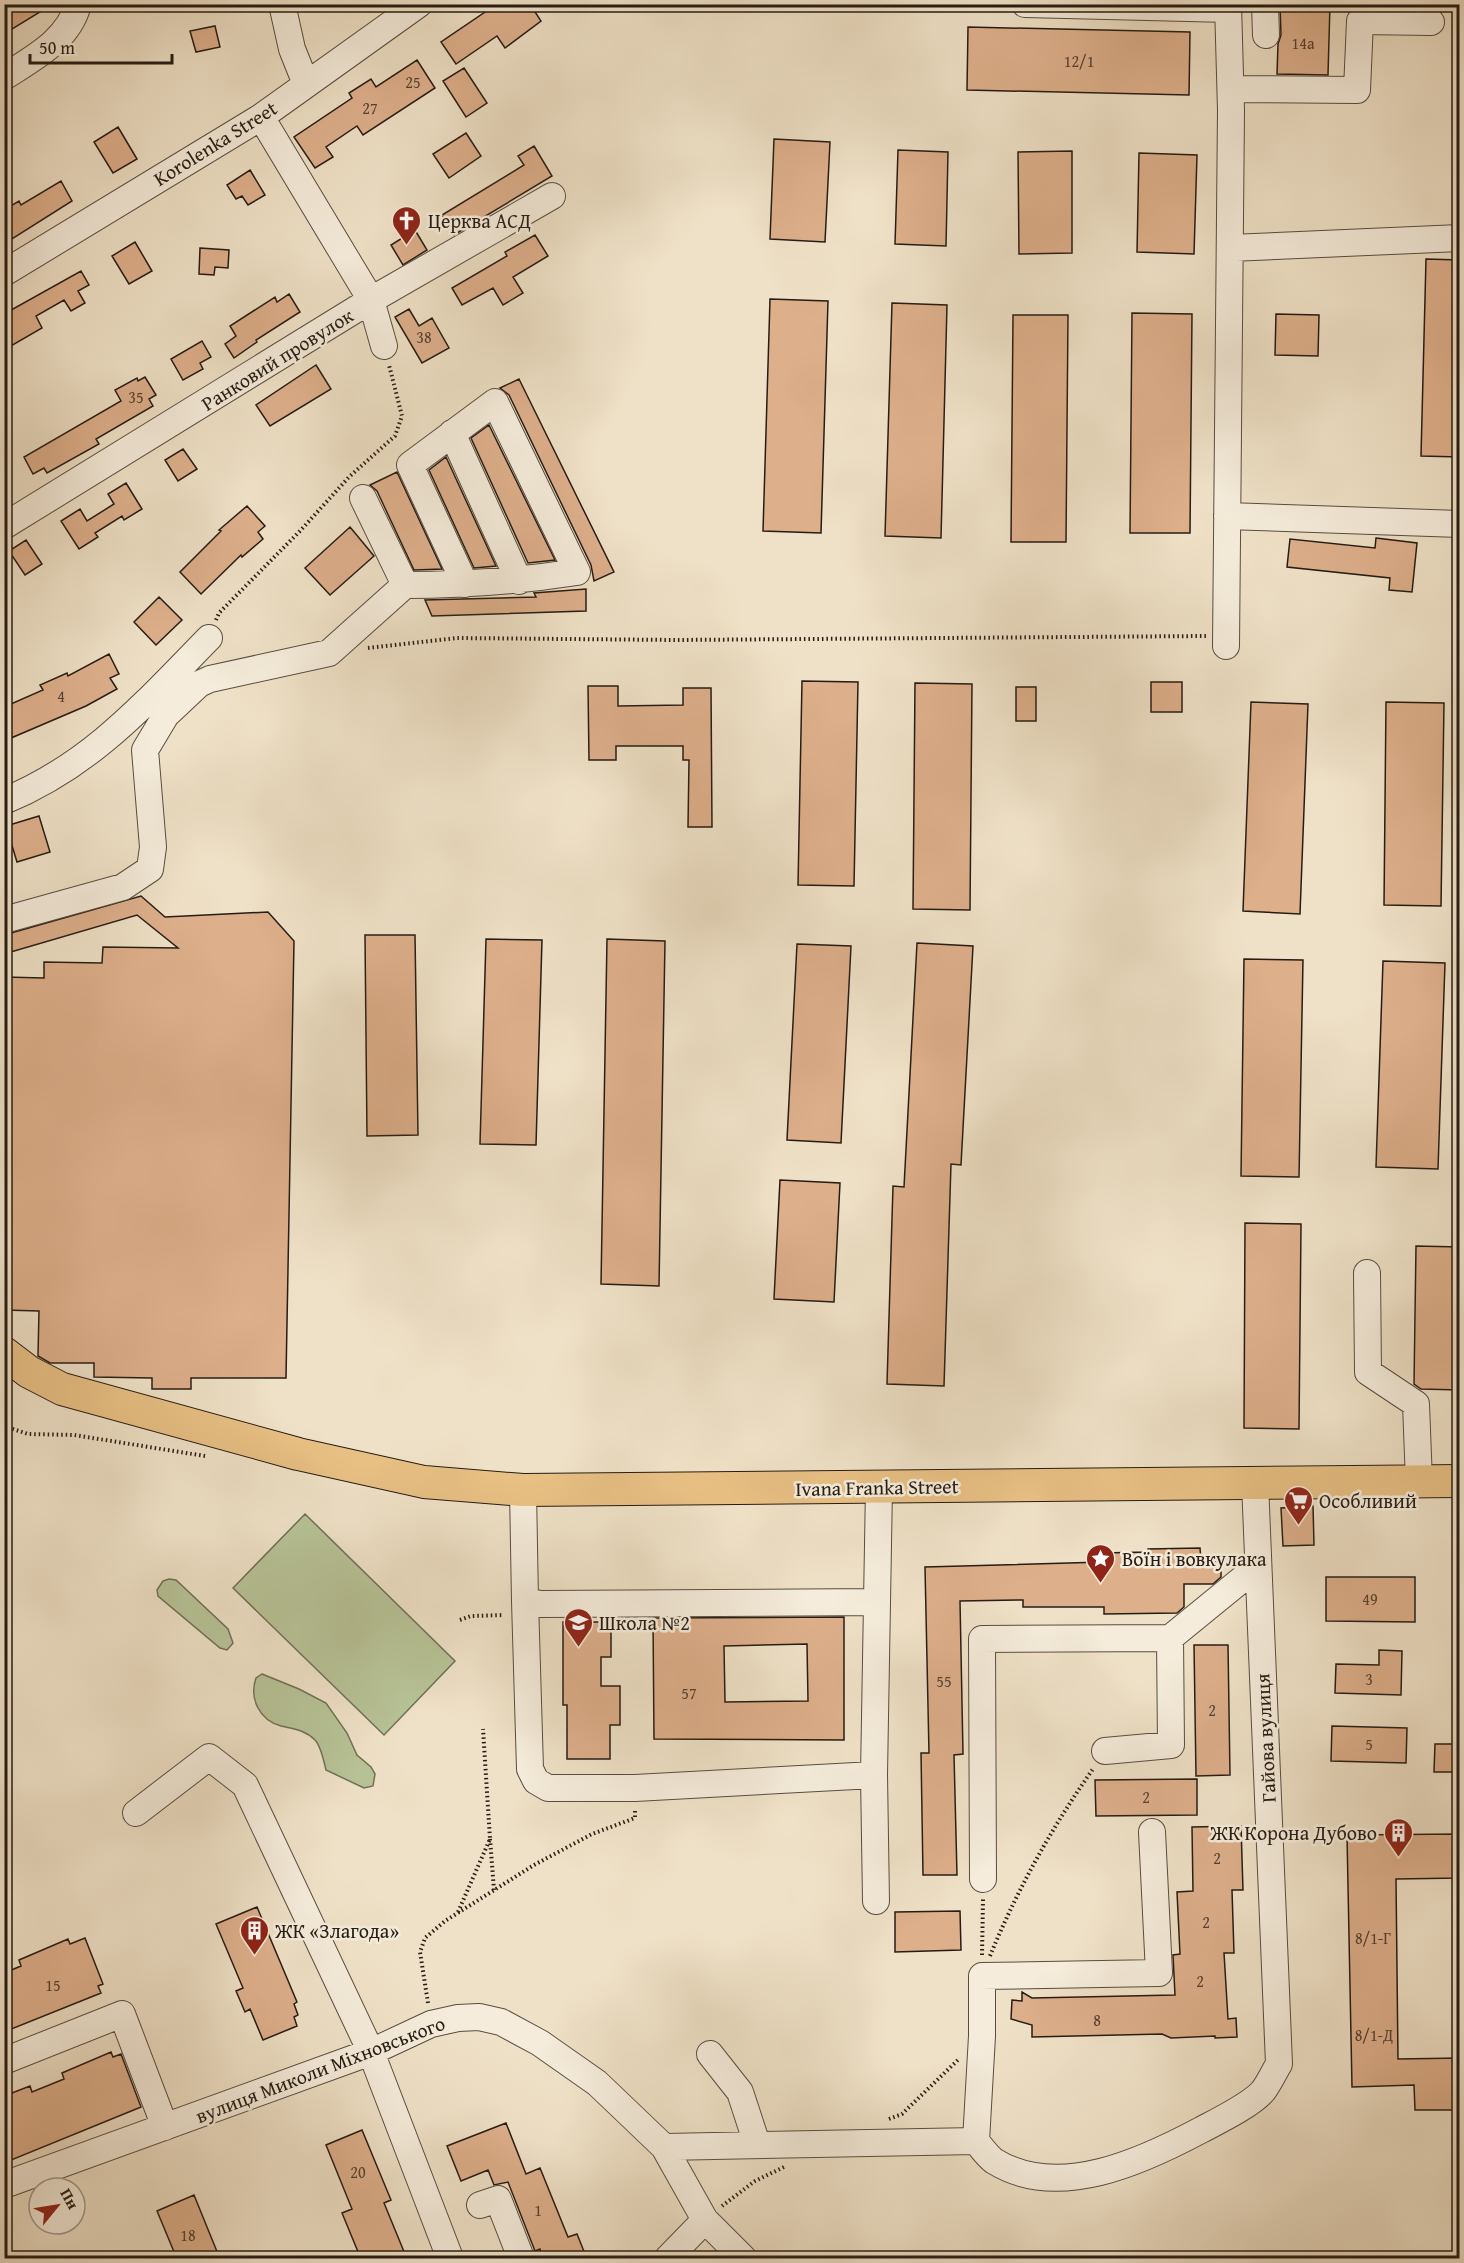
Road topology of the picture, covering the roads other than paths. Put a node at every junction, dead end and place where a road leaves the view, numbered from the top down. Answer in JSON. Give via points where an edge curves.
{"nodes":[{"id":1,"x":78,"y":4,"type":"edge"},
{"id":2,"x":282,"y":4,"type":"edge"},
{"id":3,"x":419,"y":4,"type":"edge"},
{"id":4,"x":1024,"y":4,"type":"edge"},
{"id":5,"x":1265,"y":4,"type":"edge"},
{"id":6,"x":1229,"y":7,"type":"edge"},
{"id":7,"x":1431,"y":22,"type":"dead end"},
{"id":8,"x":1266,"y":35,"type":"dead end"},
{"id":9,"x":4,"y":77,"type":"edge"},
{"id":10,"x":306,"y":84,"type":"junction"},
{"id":11,"x":1231,"y":89,"type":"junction"},
{"id":12,"x":261,"y":117,"type":"junction"},
{"id":13,"x":552,"y":196,"type":"dead end"},
{"id":14,"x":1460,"y":238,"type":"edge"},
{"id":15,"x":1230,"y":248,"type":"junction"},
{"id":16,"x":4,"y":273,"type":"edge"},
{"id":17,"x":371,"y":300,"type":"junction"},
{"id":18,"x":384,"y":346,"type":"road end"},
{"id":19,"x":452,"y":433,"type":"junction"},
{"id":20,"x":363,"y":498,"type":"dead end"},
{"id":21,"x":1227,"y":516,"type":"junction"},
{"id":22,"x":1460,"y":524,"type":"edge"},
{"id":23,"x":4,"y":526,"type":"edge"},
{"id":24,"x":519,"y":581,"type":"junction"},
{"id":25,"x":405,"y":585,"type":"junction"},
{"id":26,"x":465,"y":585,"type":"junction"},
{"id":27,"x":209,"y":638,"type":"road end"},
{"id":28,"x":1226,"y":641,"type":"road end"},
{"id":29,"x":4,"y":801,"type":"edge"},
{"id":30,"x":4,"y":920,"type":"edge"},
{"id":31,"x":1367,"y":1273,"type":"dead end"},
{"id":32,"x":4,"y":1353,"type":"edge"},
{"id":33,"x":1460,"y":1481,"type":"edge"},
{"id":34,"x":1419,"y":1482,"type":"junction"},
{"id":35,"x":1255,"y":1483,"type":"junction"},
{"id":36,"x":879,"y":1487,"type":"junction"},
{"id":37,"x":523,"y":1490,"type":"junction"},
{"id":38,"x":1257,"y":1567,"type":"junction"},
{"id":39,"x":877,"y":1602,"type":"junction"},
{"id":40,"x":525,"y":1608,"type":"junction"},
{"id":41,"x":1170,"y":1638,"type":"junction"},
{"id":42,"x":1105,"y":1751,"type":"road end"},
{"id":43,"x":874,"y":1775,"type":"junction"},
{"id":44,"x":136,"y":1813,"type":"dead end"},
{"id":45,"x":1152,"y":1832,"type":"dead end"},
{"id":46,"x":983,"y":1879,"type":"road end"},
{"id":47,"x":876,"y":1901,"type":"dead end"},
{"id":48,"x":371,"y":2052,"type":"junction"},
{"id":49,"x":710,"y":2054,"type":"dead end"},
{"id":50,"x":4,"y":2061,"type":"edge"},
{"id":51,"x":165,"y":2127,"type":"junction"},
{"id":52,"x":976,"y":2141,"type":"junction"},
{"id":53,"x":757,"y":2144,"type":"junction"},
{"id":54,"x":664,"y":2147,"type":"junction"},
{"id":55,"x":4,"y":2185,"type":"edge"},
{"id":56,"x":480,"y":2205,"type":"dead end"},
{"id":57,"x":705,"y":2220,"type":"junction"},
{"id":58,"x":450,"y":2259,"type":"edge"},
{"id":59,"x":521,"y":2259,"type":"edge"},
{"id":60,"x":668,"y":2259,"type":"edge"},
{"id":61,"x":743,"y":2259,"type":"edge"}],
"edges":[{"from":1,"to":9,"type":"street","via":[[67,29]]},
{"from":2,"to":10,"type":"street","via":[[292,49]]},
{"from":3,"to":10,"type":"street","name":"Korolenka Street"},
{"from":4,"to":6,"type":"street"},
{"from":5,"to":8,"type":"street"},
{"from":6,"to":11,"type":"street"},
{"from":7,"to":11,"type":"street","via":[[1360,21],[1356,90]]},
{"from":10,"to":12,"type":"street","name":"Korolenka Street"},
{"from":11,"to":15,"type":"street"},
{"from":12,"to":16,"type":"street","name":"Korolenka Street"},
{"from":12,"to":17,"type":"street"},
{"from":13,"to":17,"type":"street","name":"Ранковий провулок"},
{"from":14,"to":15,"type":"street"},
{"from":15,"to":21,"type":"street"},
{"from":17,"to":18,"type":"street"},
{"from":17,"to":23,"type":"street","name":"Ранковий провулок"},
{"from":19,"to":24,"type":"street"},
{"from":19,"to":24,"type":"street","via":[[495,402],[577,572]]},
{"from":19,"to":26,"type":"street","via":[[410,465]]},
{"from":20,"to":25,"type":"street"},
{"from":21,"to":22,"type":"street"},
{"from":21,"to":28,"type":"street"},
{"from":24,"to":26,"type":"street"},
{"from":25,"to":26,"type":"street"},
{"from":25,"to":30,"type":"street","via":[[328,653],[199,684],[166,715],[145,750],[153,847],[150,869],[123,886]]},
{"from":27,"to":29,"type":"street","via":[[121,728],[65,771]]},
{"from":31,"to":34,"type":"street","via":[[1368,1372],[1416,1404]]},
{"from":32,"to":37,"type":"main road","name":"Ivana Franka Street","via":[[62,1389],[298,1454],[424,1482]]},
{"from":33,"to":34,"type":"main road","name":"Ivana Franka Street"},
{"from":34,"to":35,"type":"main road","name":"Ivana Franka Street"},
{"from":35,"to":36,"type":"main road","name":"Ivana Franka Street"},
{"from":35,"to":38,"type":"street","name":"Гайова вулиця"},
{"from":36,"to":37,"type":"main road","name":"Ivana Franka Street"},
{"from":36,"to":39,"type":"street"},
{"from":37,"to":40,"type":"street"},
{"from":38,"to":41,"type":"street"},
{"from":38,"to":52,"type":"street","name":"Гайова вулиця","via":[[1279,2064],[1262,2092],[1228,2115],[1158,2153],[1109,2170],[1047,2178],[993,2160]]},
{"from":39,"to":40,"type":"street","via":[[540,1604]]},
{"from":39,"to":43,"type":"street"},
{"from":40,"to":43,"type":"street","via":[[530,1769],[536,1781],[548,1788],[635,1788]]},
{"from":41,"to":42,"type":"street","via":[[1171,1745]]},
{"from":41,"to":46,"type":"street","via":[[982,1639]]},
{"from":43,"to":47,"type":"street"},
{"from":44,"to":48,"type":"street","via":[[209,1757],[245,1785]]},
{"from":45,"to":52,"type":"street","via":[[1159,1973],[982,1976]]},
{"from":48,"to":51,"type":"street","name":"вулиця Миколи Міхновського"},
{"from":48,"to":54,"type":"street","name":"вулиця Миколи Міхновського","via":[[431,2024],[479,2017],[501,2022],[540,2043],[597,2084]]},
{"from":48,"to":58,"type":"street"},
{"from":49,"to":53,"type":"street","via":[[740,2092]]},
{"from":50,"to":51,"type":"street","via":[[122,2014]]},
{"from":51,"to":55,"type":"street","name":"вулиця Миколи Міхновського"},
{"from":52,"to":53,"type":"street"},
{"from":53,"to":54,"type":"street"},
{"from":54,"to":57,"type":"street","name":"вулиця Миколи Міхновського"},
{"from":56,"to":59,"type":"street","via":[[498,2199]]},
{"from":57,"to":60,"type":"street"},
{"from":57,"to":61,"type":"street","name":"вулиця Миколи Міхновського"}]}
